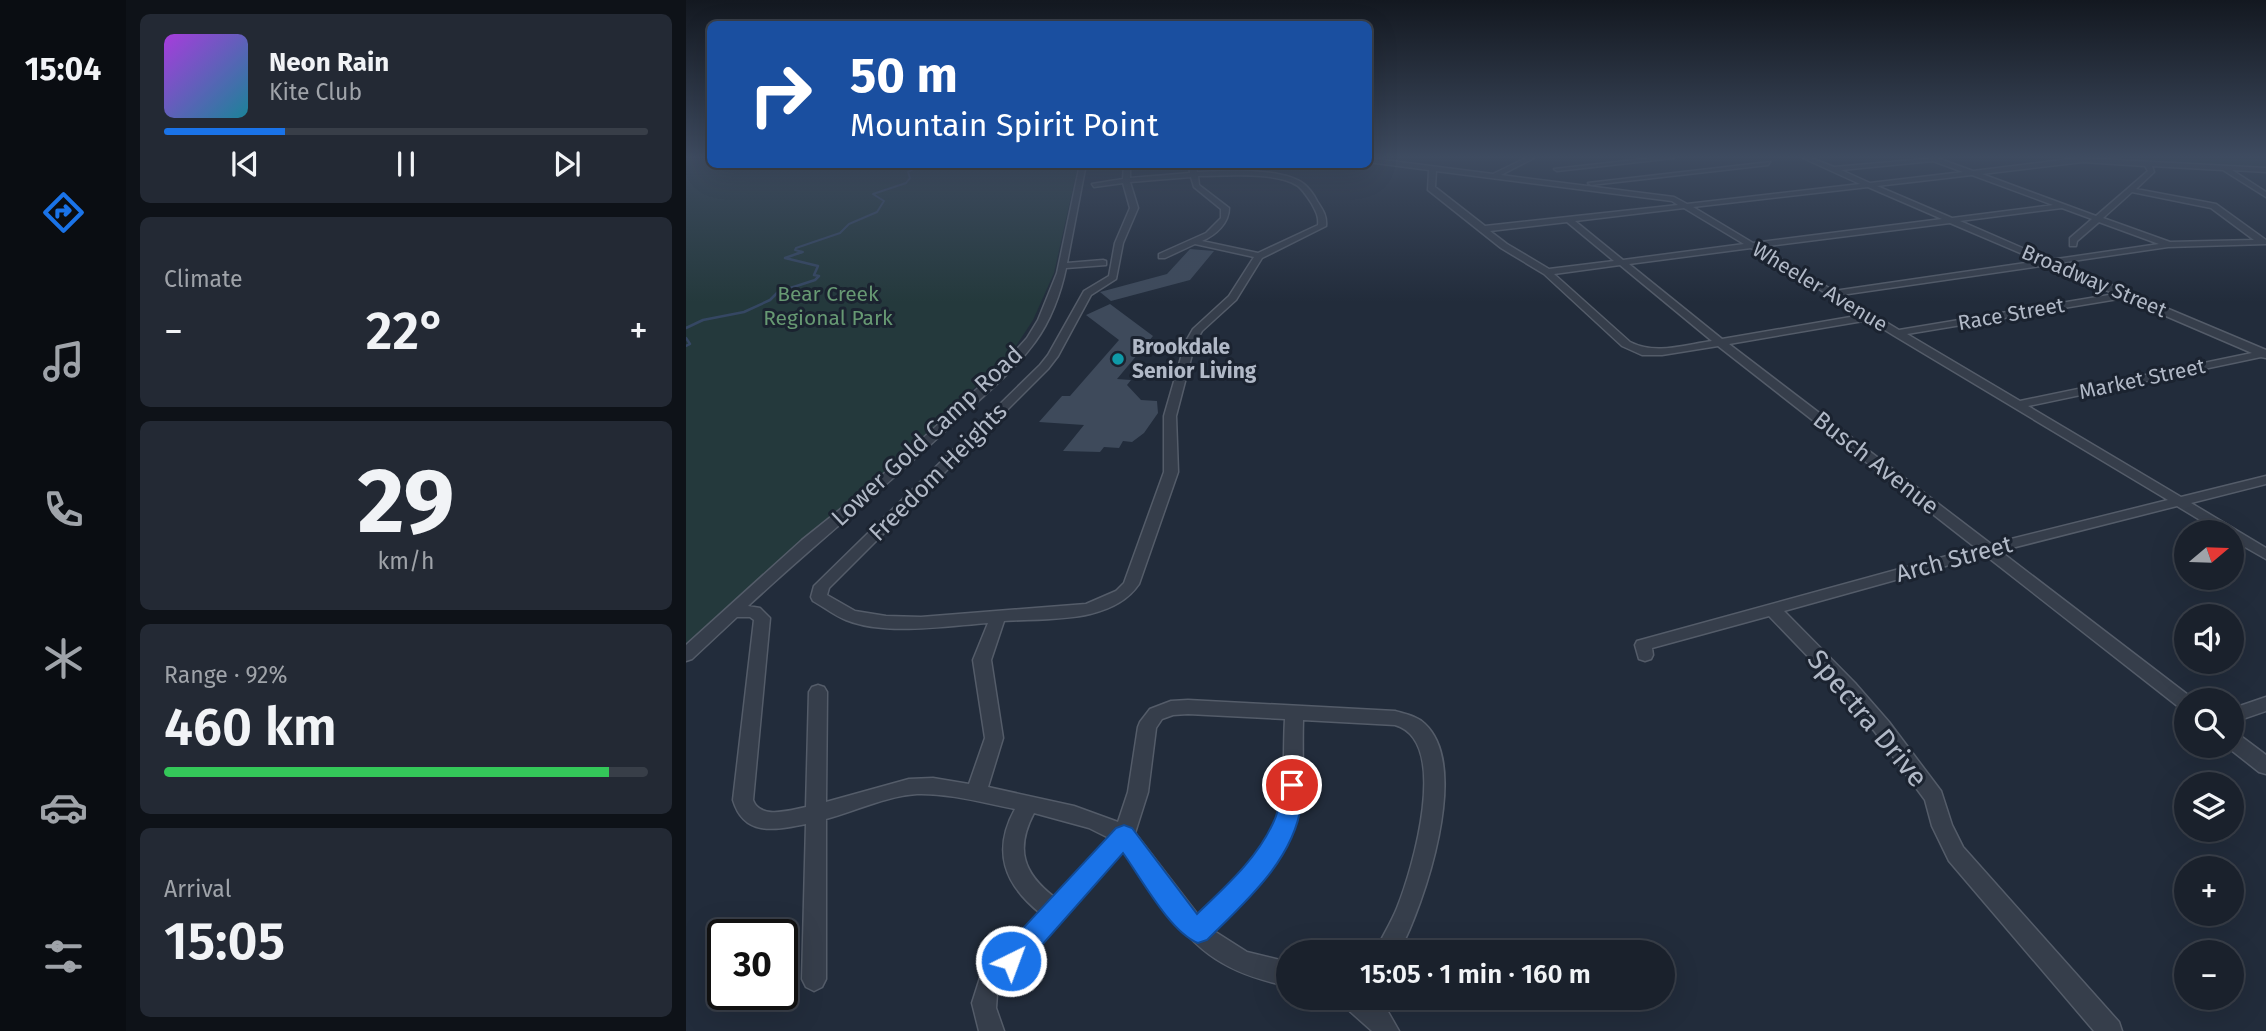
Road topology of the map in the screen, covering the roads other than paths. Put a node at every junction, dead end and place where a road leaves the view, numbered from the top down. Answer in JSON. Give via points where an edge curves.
{"nodes":[{"id":1,"x":1075,"y":206,"type":"edge"},
{"id":2,"x":1133,"y":206,"type":"edge"},
{"id":3,"x":1222,"y":206,"type":"edge"},
{"id":4,"x":1316,"y":206,"type":"edge"},
{"id":5,"x":1454,"y":206,"type":"edge"},
{"id":6,"x":1686,"y":206,"type":"joint"},
{"id":7,"x":1919,"y":206,"type":"edge"},
{"id":8,"x":2054,"y":206,"type":"edge"},
{"id":9,"x":2065,"y":206,"type":"edge"},
{"id":10,"x":2112,"y":206,"type":"edge"},
{"id":11,"x":2211,"y":206,"type":"edge"},
{"id":12,"x":2097,"y":219,"type":"junction"},
{"id":13,"x":1569,"y":220,"type":"junction"},
{"id":14,"x":1950,"y":220,"type":"junction"},
{"id":15,"x":1482,"y":228,"type":"junction"},
{"id":16,"x":1196,"y":242,"type":"junction"},
{"id":17,"x":2264,"y":242,"type":"edge"},
{"id":18,"x":2073,"y":244,"type":"dead end"},
{"id":19,"x":2168,"y":244,"type":"junction"},
{"id":20,"x":1751,"y":246,"type":"junction"},
{"id":21,"x":1162,"y":256,"type":"dead end"},
{"id":22,"x":1259,"y":256,"type":"junction"},
{"id":23,"x":2049,"y":262,"type":"junction"},
{"id":24,"x":1621,"y":263,"type":"junction"},
{"id":25,"x":1097,"y":266,"type":"dead end"},
{"id":26,"x":1062,"y":270,"type":"junction"},
{"id":27,"x":1547,"y":272,"type":"junction"},
{"id":28,"x":1832,"y":294,"type":"junction"},
{"id":29,"x":2125,"y":295,"type":"junction"},
{"id":30,"x":1870,"y":317,"type":"junction"},
{"id":31,"x":1897,"y":333,"type":"junction"},
{"id":32,"x":1720,"y":342,"type":"junction"},
{"id":33,"x":2265,"y":354,"type":"edge"},
{"id":34,"x":1138,"y":374,"type":"dead end"},
{"id":35,"x":1181,"y":375,"type":"junction"},
{"id":36,"x":2018,"y":405,"type":"junction"},
{"id":37,"x":2266,"y":480,"type":"edge"},
{"id":38,"x":2178,"y":501,"type":"junction"},
{"id":39,"x":2210,"y":520,"type":"edge"},
{"id":40,"x":2244,"y":541,"type":"edge"},
{"id":41,"x":1987,"y":550,"type":"junction"},
{"id":42,"x":2266,"y":554,"type":"edge"},
{"id":43,"x":1771,"y":608,"type":"junction"},
{"id":44,"x":733,"y":611,"type":"junction"},
{"id":45,"x":990,"y":618,"type":"junction"},
{"id":46,"x":1644,"y":650,"type":"dead end"},
{"id":47,"x":686,"y":655,"type":"edge"},
{"id":48,"x":818,"y":691,"type":"dead end"},
{"id":49,"x":2174,"y":695,"type":"edge"},
{"id":50,"x":2266,"y":704,"type":"edge"},
{"id":51,"x":2244,"y":712,"type":"edge"},
{"id":52,"x":1294,"y":713,"type":"junction"},
{"id":53,"x":2244,"y":749,"type":"edge"},
{"id":54,"x":2266,"y":766,"type":"edge"},
{"id":55,"x":976,"y":793,"type":"junction"},
{"id":56,"x":1028,"y":804,"type":"junction"},
{"id":57,"x":817,"y":813,"type":"junction"},
{"id":58,"x":1124,"y":836,"type":"junction"},
{"id":59,"x":1055,"y":911,"type":"junction"},
{"id":60,"x":1198,"y":931,"type":"junction"},
{"id":61,"x":1393,"y":940,"type":"edge"},
{"id":62,"x":1276,"y":972,"type":"edge"},
{"id":63,"x":814,"y":979,"type":"dead end"},
{"id":64,"x":1369,"y":1010,"type":"edge"},
{"id":65,"x":992,"y":1031,"type":"edge"},
{"id":66,"x":1387,"y":1031,"type":"edge"},
{"id":67,"x":2110,"y":1031,"type":"edge"}],
"edges":[{"from":1,"to":26,"type":"street","name":"Lower Gold Camp Road"},
{"from":2,"to":45,"type":"street","name":"Freedom Heights","via":[[1119,243],[1113,277],[1087,293],[1053,356],[822,586],[819,597],[851,616],[886,622]]},
{"from":3,"to":16,"type":"street","via":[[1223,223]]},
{"from":4,"to":22,"type":"street","via":[[1323,217],[1322,226]]},
{"from":5,"to":15,"type":"street"},
{"from":6,"to":13,"type":"street"},
{"from":6,"to":20,"type":"street","name":"Wheeler Avenue"},
{"from":7,"to":14,"type":"street","name":"Broadway Street"},
{"from":8,"to":14,"type":"street"},
{"from":9,"to":12,"type":"street"},
{"from":10,"to":12,"type":"street"},
{"from":11,"to":17,"type":"street"},
{"from":12,"to":18,"type":"street"},
{"from":12,"to":19,"type":"street"},
{"from":13,"to":15,"type":"street"},
{"from":13,"to":24,"type":"street","name":"Busch Avenue"},
{"from":14,"to":20,"type":"street"},
{"from":14,"to":23,"type":"street","name":"Broadway Street"},
{"from":15,"to":27,"type":"street"},
{"from":16,"to":21,"type":"street"},
{"from":16,"to":22,"type":"street"},
{"from":17,"to":19,"type":"street"},
{"from":19,"to":23,"type":"street"},
{"from":20,"to":24,"type":"street"},
{"from":20,"to":28,"type":"street","name":"Wheeler Avenue"},
{"from":22,"to":35,"type":"street","via":[[1233,298],[1194,335]]},
{"from":23,"to":28,"type":"street"},
{"from":23,"to":29,"type":"street","name":"Broadway Street"},
{"from":24,"to":27,"type":"street"},
{"from":24,"to":32,"type":"street","name":"Busch Avenue"},
{"from":25,"to":26,"type":"street"},
{"from":26,"to":44,"type":"street","name":"Lower Gold Camp Road","via":[[1043,320],[1003,371]]},
{"from":27,"to":32,"type":"street","via":[[1618,338],[1642,352]]},
{"from":28,"to":30,"type":"street","name":"Wheeler Avenue"},
{"from":29,"to":31,"type":"street","name":"Race Street"},
{"from":29,"to":33,"type":"street","name":"Broadway Street"},
{"from":30,"to":31,"type":"street","name":"Wheeler Avenue"},
{"from":30,"to":32,"type":"street"},
{"from":31,"to":36,"type":"street","name":"Wheeler Avenue"},
{"from":32,"to":41,"type":"street","name":"Busch Avenue"},
{"from":33,"to":36,"type":"street","name":"Market Street"},
{"from":34,"to":35,"type":"street"},
{"from":35,"to":45,"type":"street","via":[[1170,416],[1171,472],[1126,590],[1088,609]]},
{"from":36,"to":38,"type":"street","name":"Wheeler Avenue"},
{"from":37,"to":38,"type":"street","name":"Arch Street"},
{"from":38,"to":39,"type":"street","name":"Wheeler Avenue"},
{"from":38,"to":41,"type":"street","name":"Arch Street"},
{"from":40,"to":42,"type":"street","name":"Wheeler Avenue"},
{"from":41,"to":43,"type":"street","name":"Arch Street"},
{"from":41,"to":49,"type":"street","name":"Busch Avenue"},
{"from":43,"to":46,"type":"street","name":"Arch Street"},
{"from":43,"to":67,"type":"street","name":"Spectra Drive","via":[[1849,688],[1927,798],[1956,854]]},
{"from":44,"to":47,"type":"street","name":"Lower Gold Camp Road"},
{"from":44,"to":57,"type":"street","via":[[754,612],[762,618],[743,800],[746,810],[754,818],[771,821]]},
{"from":45,"to":55,"type":"street","via":[[982,660],[994,738]]},
{"from":48,"to":57,"type":"street"},
{"from":50,"to":51,"type":"street"},
{"from":52,"to":58,"type":"street","via":[[1188,707],[1156,714],[1147,727],[1138,792]]},
{"from":52,"to":60,"type":"street","via":[[1288,818],[1248,882]]},
{"from":52,"to":61,"type":"street","via":[[1395,718],[1410,722],[1425,738],[1433,793],[1426,850],[1415,894]]},
{"from":53,"to":54,"type":"street"},
{"from":55,"to":56,"type":"street"},
{"from":55,"to":57,"type":"street","via":[[910,787]]},
{"from":56,"to":58,"type":"street","via":[[1085,816]]},
{"from":56,"to":59,"type":"street","via":[[1015,831],[1013,864],[1026,885]]},
{"from":57,"to":63,"type":"street"},
{"from":58,"to":59,"type":"street"},
{"from":58,"to":60,"type":"street"},
{"from":59,"to":65,"type":"street","via":[[988,986],[982,998]]},
{"from":60,"to":62,"type":"street","via":[[1244,965]]},
{"from":64,"to":66,"type":"street"}]}
